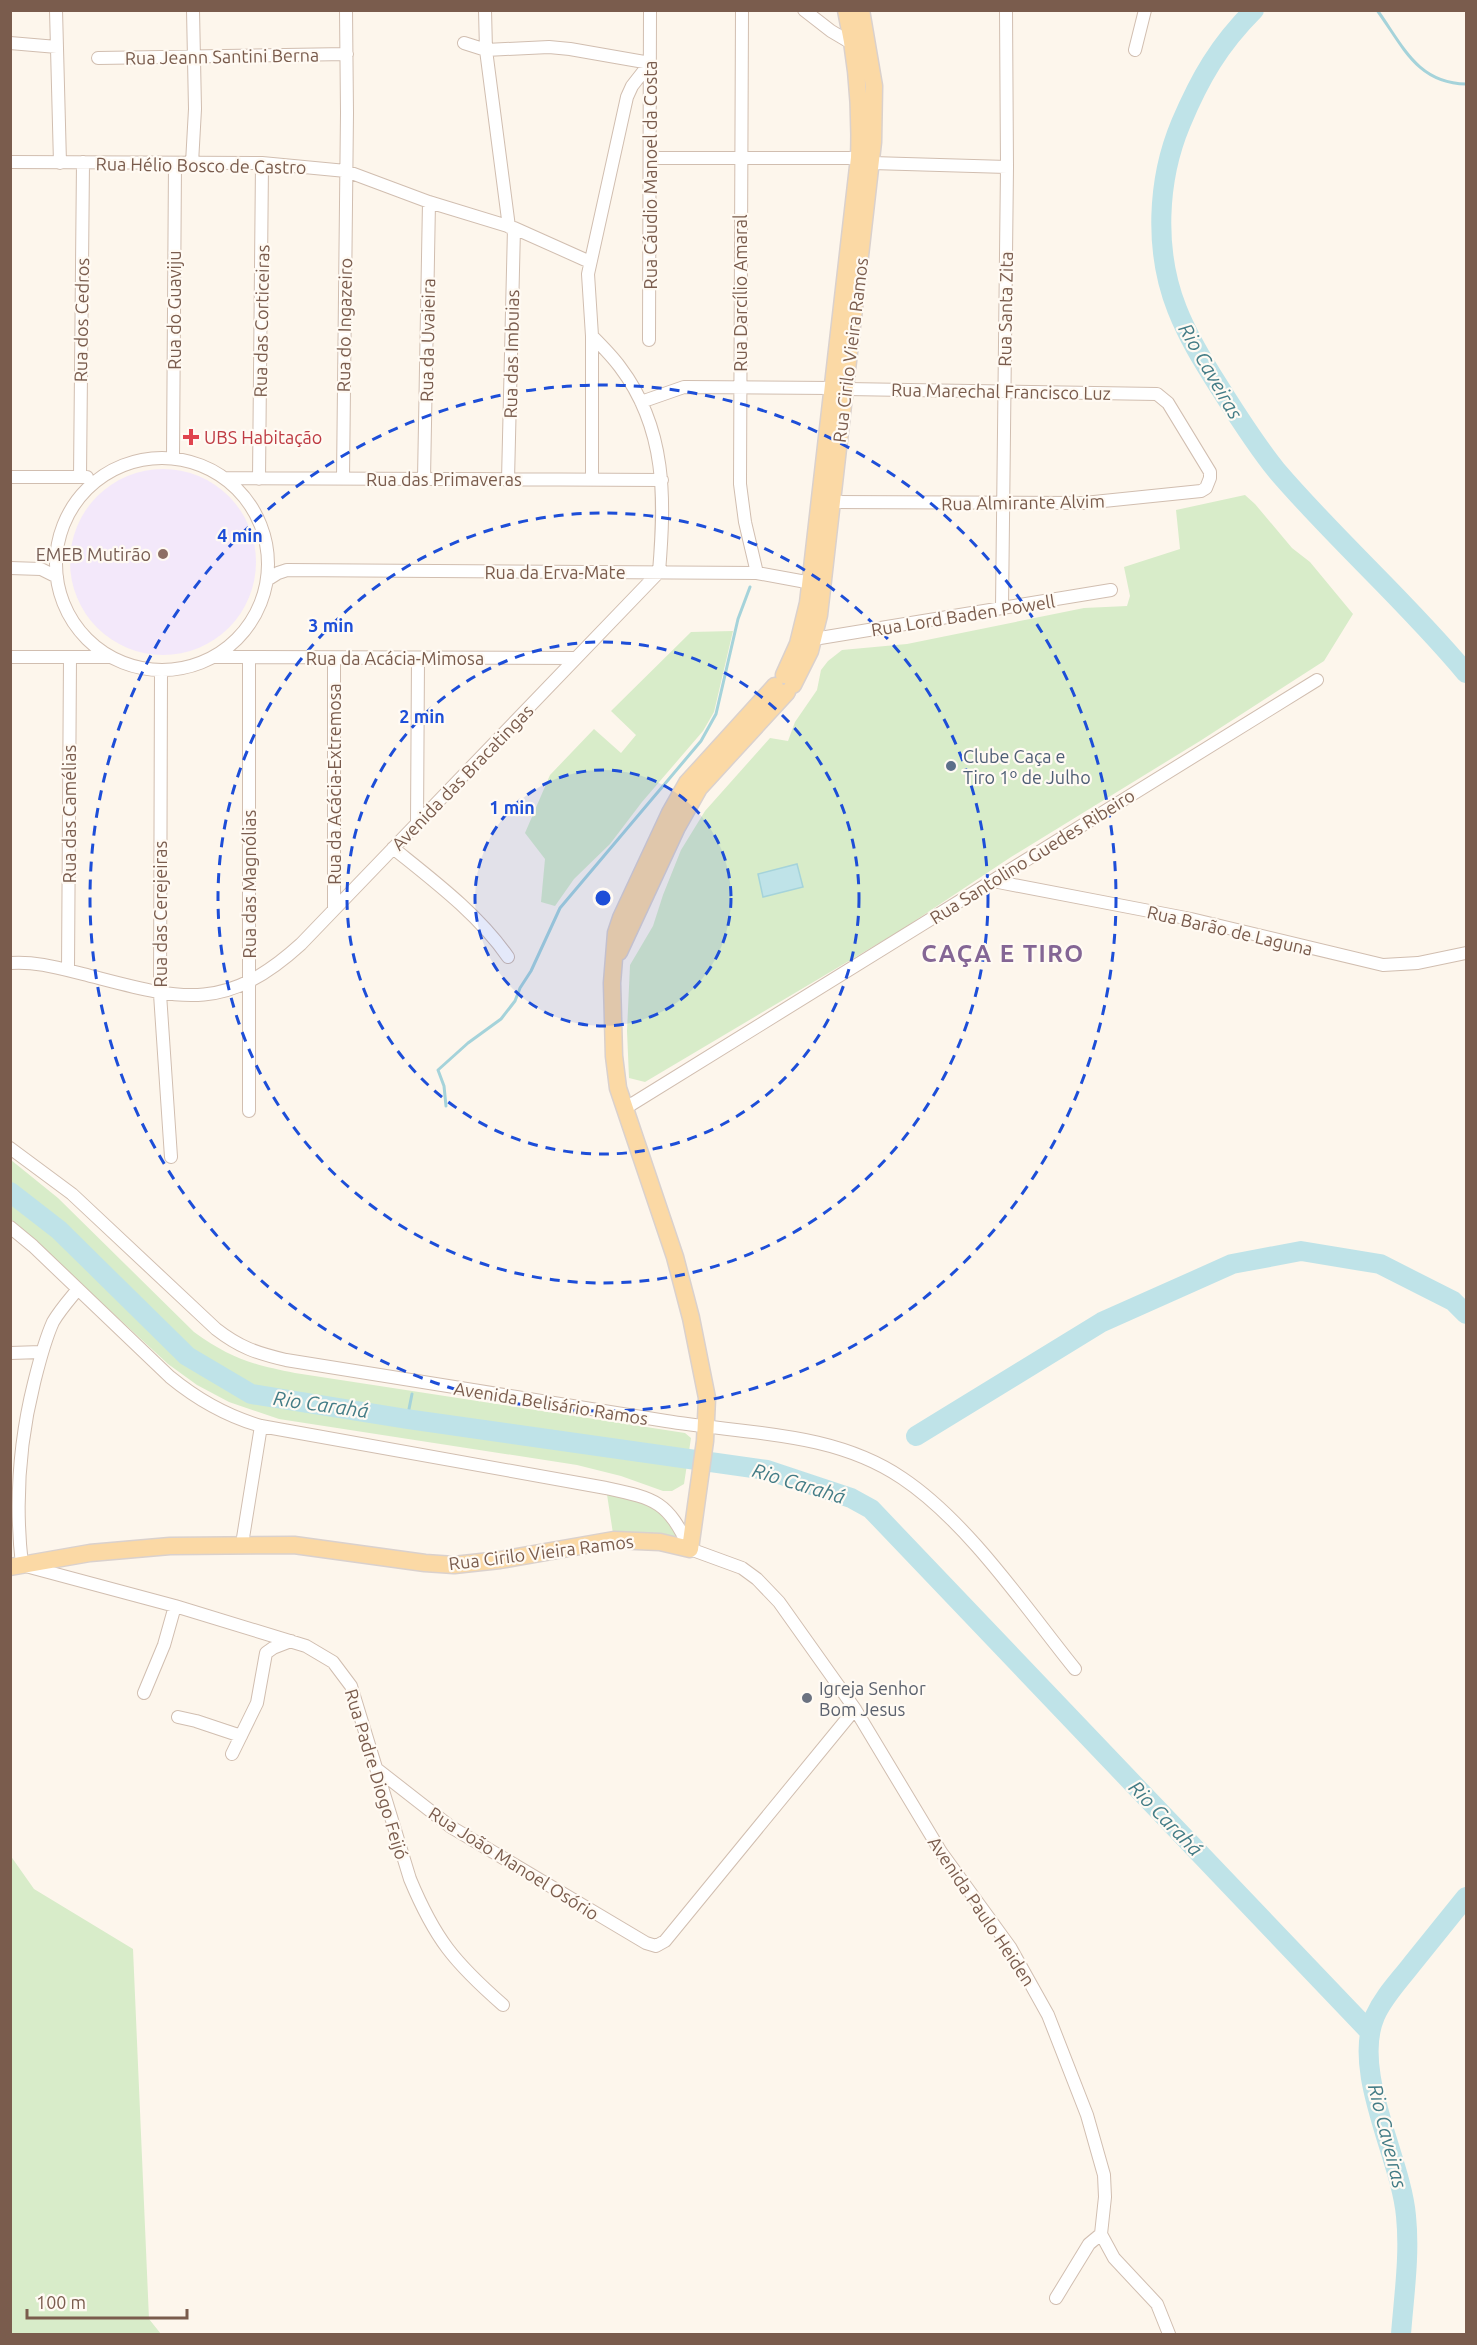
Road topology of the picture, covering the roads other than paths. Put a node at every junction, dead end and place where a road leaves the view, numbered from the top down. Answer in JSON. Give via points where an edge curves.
{"nodes":[{"id":1,"x":56,"y":10,"type":"edge"},
{"id":2,"x":193,"y":10,"type":"edge"},
{"id":3,"x":346,"y":10,"type":"edge"},
{"id":4,"x":485,"y":10,"type":"edge"},
{"id":5,"x":650,"y":10,"type":"edge"},
{"id":6,"x":742,"y":10,"type":"edge"},
{"id":7,"x":804,"y":10,"type":"edge"},
{"id":8,"x":846,"y":10,"type":"edge"},
{"id":9,"x":861,"y":10,"type":"edge"},
{"id":10,"x":1006,"y":10,"type":"edge"},
{"id":11,"x":1145,"y":10,"type":"edge"},
{"id":12,"x":10,"y":43,"type":"edge"},
{"id":13,"x":464,"y":44,"type":"dead end"},
{"id":14,"x":854,"y":44,"type":"junction"},
{"id":15,"x":57,"y":47,"type":"junction"},
{"id":16,"x":486,"y":50,"type":"junction"},
{"id":17,"x":1135,"y":50,"type":"dead end"},
{"id":18,"x":347,"y":54,"type":"junction"},
{"id":19,"x":194,"y":57,"type":"junction"},
{"id":20,"x":98,"y":58,"type":"dead end"},
{"id":21,"x":650,"y":63,"type":"junction"},
{"id":22,"x":650,"y":158,"type":"junction"},
{"id":23,"x":740,"y":158,"type":"junction"},
{"id":24,"x":866,"y":160,"type":"junction"},
{"id":25,"x":10,"y":162,"type":"edge"},
{"id":26,"x":83,"y":162,"type":"junction"},
{"id":27,"x":60,"y":163,"type":"junction"},
{"id":28,"x":175,"y":163,"type":"junction"},
{"id":29,"x":192,"y":163,"type":"junction"},
{"id":30,"x":262,"y":164,"type":"junction"},
{"id":31,"x":1007,"y":167,"type":"junction"},
{"id":32,"x":346,"y":171,"type":"junction"},
{"id":33,"x":429,"y":202,"type":"junction"},
{"id":34,"x":511,"y":228,"type":"junction"},
{"id":35,"x":590,"y":262,"type":"junction"},
{"id":36,"x":592,"y":336,"type":"junction"},
{"id":37,"x":649,"y":340,"type":"dead end"},
{"id":38,"x":740,"y":387,"type":"junction"},
{"id":39,"x":839,"y":388,"type":"junction"},
{"id":40,"x":1004,"y":391,"type":"junction"},
{"id":41,"x":641,"y":402,"type":"junction"},
{"id":42,"x":173,"y":458,"type":"junction"},
{"id":43,"x":10,"y":477,"type":"edge"},
{"id":44,"x":80,"y":477,"type":"junction"},
{"id":45,"x":100,"y":477,"type":"junction"},
{"id":46,"x":225,"y":478,"type":"junction"},
{"id":47,"x":259,"y":478,"type":"junction"},
{"id":48,"x":343,"y":479,"type":"junction"},
{"id":49,"x":424,"y":479,"type":"junction"},
{"id":50,"x":508,"y":480,"type":"junction"},
{"id":51,"x":592,"y":480,"type":"junction"},
{"id":52,"x":662,"y":480,"type":"junction"},
{"id":53,"x":1209,"y":484,"type":"joint"},
{"id":54,"x":833,"y":502,"type":"junction"},
{"id":55,"x":1003,"y":503,"type":"junction"},
{"id":56,"x":56,"y":559,"type":"junction"},
{"id":57,"x":268,"y":559,"type":"junction"},
{"id":58,"x":10,"y":568,"type":"edge"},
{"id":59,"x":40,"y":568,"type":"junction"},
{"id":60,"x":287,"y":570,"type":"junction"},
{"id":61,"x":659,"y":572,"type":"junction"},
{"id":62,"x":757,"y":573,"type":"junction"},
{"id":63,"x":57,"y":577,"type":"junction"},
{"id":64,"x":267,"y":580,"type":"junction"},
{"id":65,"x":817,"y":584,"type":"junction"},
{"id":66,"x":1112,"y":590,"type":"dead end"},
{"id":67,"x":1002,"y":608,"type":"junction"},
{"id":68,"x":814,"y":639,"type":"junction"},
{"id":69,"x":10,"y":657,"type":"edge"},
{"id":70,"x":70,"y":657,"type":"junction"},
{"id":71,"x":109,"y":657,"type":"junction"},
{"id":72,"x":215,"y":657,"type":"junction"},
{"id":73,"x":249,"y":658,"type":"junction"},
{"id":74,"x":334,"y":658,"type":"junction"},
{"id":75,"x":417,"y":658,"type":"junction"},
{"id":76,"x":576,"y":658,"type":"junction"},
{"id":77,"x":161,"y":671,"type":"junction"},
{"id":78,"x":1317,"y":680,"type":"dead end"},
{"id":79,"x":785,"y":684,"type":"junction"},
{"id":80,"x":417,"y":824,"type":"junction"},
{"id":81,"x":393,"y":848,"type":"junction"},
{"id":82,"x":993,"y":881,"type":"junction"},
{"id":83,"x":334,"y":909,"type":"junction"},
{"id":84,"x":1467,"y":953,"type":"edge"},
{"id":85,"x":508,"y":957,"type":"dead end"},
{"id":86,"x":10,"y":963,"type":"edge"},
{"id":87,"x":68,"y":970,"type":"junction"},
{"id":88,"x":249,"y":982,"type":"junction"},
{"id":89,"x":159,"y":993,"type":"junction"},
{"id":90,"x":624,"y":1109,"type":"junction"},
{"id":91,"x":249,"y":1111,"type":"dead end"},
{"id":92,"x":10,"y":1148,"type":"edge"},
{"id":93,"x":171,"y":1157,"type":"dead end"},
{"id":94,"x":10,"y":1227,"type":"edge"},
{"id":95,"x":78,"y":1289,"type":"junction"},
{"id":96,"x":42,"y":1352,"type":"junction"},
{"id":97,"x":10,"y":1353,"type":"edge"},
{"id":98,"x":261,"y":1426,"type":"junction"},
{"id":99,"x":706,"y":1434,"type":"junction"},
{"id":100,"x":242,"y":1544,"type":"junction"},
{"id":101,"x":690,"y":1549,"type":"junction"},
{"id":102,"x":16,"y":1566,"type":"edge"},
{"id":103,"x":175,"y":1606,"type":"junction"},
{"id":104,"x":291,"y":1641,"type":"junction"},
{"id":105,"x":1075,"y":1669,"type":"dead end"},
{"id":106,"x":144,"y":1693,"type":"dead end"},
{"id":107,"x":855,"y":1709,"type":"junction"},
{"id":108,"x":178,"y":1717,"type":"dead end"},
{"id":109,"x":241,"y":1736,"type":"junction"},
{"id":110,"x":232,"y":1754,"type":"dead end"},
{"id":111,"x":378,"y":1770,"type":"junction"},
{"id":112,"x":502,"y":2004,"type":"dead end"},
{"id":113,"x":1101,"y":2234,"type":"junction"},
{"id":114,"x":1056,"y":2298,"type":"dead end"},
{"id":115,"x":1169,"y":2334,"type":"edge"}],
"edges":[{"from":1,"to":15,"type":"street"},
{"from":2,"to":19,"type":"street"},
{"from":3,"to":18,"type":"street","name":"Rua do Ingazeiro"},
{"from":4,"to":16,"type":"street","name":"Rua das Imbuias"},
{"from":5,"to":21,"type":"street","name":"Rua Cáudio Manoel da Costa"},
{"from":6,"to":23,"type":"street","name":"Rua Darcílio Amaral"},
{"from":7,"to":14,"type":"street"},
{"from":8,"to":14,"type":"main road","name":"Rua Cirilo Vieira Ramos"},
{"from":9,"to":24,"type":"main road","name":"Rua Cirilo Vieira Ramos","via":[[874,86]]},
{"from":10,"to":31,"type":"street","name":"Rua Santa Zita"},
{"from":11,"to":17,"type":"street"},
{"from":12,"to":15,"type":"street"},
{"from":13,"to":16,"type":"street"},
{"from":14,"to":24,"type":"main road","name":"Rua Cirilo Vieira Ramos"},
{"from":15,"to":27,"type":"street"},
{"from":16,"to":21,"type":"street","via":[[549,47]]},
{"from":16,"to":34,"type":"street","name":"Rua das Imbuias"},
{"from":18,"to":19,"type":"street","name":"Rua Jeann Santini Berna"},
{"from":18,"to":32,"type":"street","name":"Rua do Ingazeiro"},
{"from":19,"to":20,"type":"street","name":"Rua Jeann Santini Berna"},
{"from":19,"to":29,"type":"street"},
{"from":21,"to":22,"type":"street","name":"Rua Cáudio Manoel da Costa"},
{"from":21,"to":35,"type":"street","via":[[627,98]]},
{"from":22,"to":23,"type":"street"},
{"from":22,"to":37,"type":"street","name":"Rua Cáudio Manoel da Costa"},
{"from":23,"to":24,"type":"street"},
{"from":23,"to":38,"type":"street","name":"Rua Darcílio Amaral"},
{"from":24,"to":31,"type":"street"},
{"from":24,"to":39,"type":"main road","name":"Rua Cirilo Vieira Ramos"},
{"from":25,"to":27,"type":"street","name":"Rua Hélio Bosco de Castro"},
{"from":26,"to":27,"type":"street","name":"Rua Hélio Bosco de Castro"},
{"from":26,"to":28,"type":"street","name":"Rua Hélio Bosco de Castro"},
{"from":26,"to":44,"type":"street","name":"Rua dos Cedros"},
{"from":28,"to":29,"type":"street","name":"Rua Hélio Bosco de Castro"},
{"from":28,"to":42,"type":"street","name":"Rua do Guaviju"},
{"from":29,"to":30,"type":"street","name":"Rua Hélio Bosco de Castro"},
{"from":30,"to":32,"type":"street","name":"Rua Hélio Bosco de Castro"},
{"from":30,"to":47,"type":"street","name":"Rua das Corticeiras"},
{"from":31,"to":40,"type":"street","name":"Rua Santa Zita"},
{"from":32,"to":33,"type":"street","name":"Rua Hélio Bosco de Castro"},
{"from":32,"to":48,"type":"street","name":"Rua do Ingazeiro"},
{"from":33,"to":34,"type":"street","name":"Rua Hélio Bosco de Castro"},
{"from":33,"to":49,"type":"street","name":"Rua da Uvaieira"},
{"from":34,"to":35,"type":"street","name":"Rua Hélio Bosco de Castro"},
{"from":34,"to":50,"type":"street","name":"Rua das Imbuias"},
{"from":35,"to":36,"type":"street"},
{"from":36,"to":41,"type":"street","via":[[620,366]]},
{"from":36,"to":51,"type":"street"},
{"from":38,"to":39,"type":"street","name":"Rua Marechal Francisco Luz"},
{"from":38,"to":41,"type":"street","name":"Rua Marechal Francisco Luz","via":[[684,387]]},
{"from":38,"to":62,"type":"street","name":"Rua Darcílio Amaral","via":[[741,504]]},
{"from":39,"to":40,"type":"street","name":"Rua Marechal Francisco Luz"},
{"from":39,"to":54,"type":"main road","name":"Rua Cirilo Vieira Ramos"},
{"from":39,"to":65,"type":"main road","name":"Rua Cirilo Vieira Ramos"},
{"from":40,"to":53,"type":"street","name":"Rua Marechal Francisco Luz","via":[[1157,394],[1168,403],[1210,472]]},
{"from":40,"to":55,"type":"street","name":"Rua Santa Zita"},
{"from":41,"to":52,"type":"street"},
{"from":42,"to":45,"type":"street","via":[[135,461]]},
{"from":42,"to":46,"type":"street","via":[[200,464]]},
{"from":43,"to":44,"type":"street"},
{"from":44,"to":45,"type":"street"},
{"from":45,"to":56,"type":"street","via":[[74,505],[58,540]]},
{"from":46,"to":47,"type":"street","name":"Rua das Primaveras"},
{"from":46,"to":57,"type":"street","via":[[248,500],[262,528]]},
{"from":47,"to":48,"type":"street","name":"Rua das Primaveras"},
{"from":48,"to":49,"type":"street","name":"Rua das Primaveras"},
{"from":49,"to":50,"type":"street","name":"Rua das Primaveras"},
{"from":50,"to":51,"type":"street","name":"Rua das Primaveras"},
{"from":51,"to":52,"type":"street","name":"Rua das Primaveras"},
{"from":52,"to":61,"type":"street"},
{"from":53,"to":55,"type":"street","name":"Rua Almirante Alvim","via":[[1201,491],[1103,502]]},
{"from":54,"to":55,"type":"street","name":"Rua Almirante Alvim"},
{"from":54,"to":65,"type":"main road","name":"Rua Cirilo Vieira Ramos"},
{"from":55,"to":67,"type":"street","name":"Rua Santa Zita"},
{"from":56,"to":59,"type":"street"},
{"from":56,"to":63,"type":"street"},
{"from":57,"to":60,"type":"street","name":"Rua da Erva-Mate"},
{"from":57,"to":64,"type":"street"},
{"from":58,"to":59,"type":"street"},
{"from":59,"to":63,"type":"street"},
{"from":60,"to":61,"type":"street","name":"Rua da Erva-Mate"},
{"from":60,"to":64,"type":"street","name":"Rua da Erva-Mate"},
{"from":61,"to":62,"type":"street","name":"Rua da Erva-Mate"},
{"from":61,"to":76,"type":"street","name":"Avenida das Bracatingas"},
{"from":62,"to":65,"type":"street","name":"Rua da Erva-Mate"},
{"from":63,"to":71,"type":"street","via":[[68,615],[79,631]]},
{"from":64,"to":72,"type":"street","via":[[255,617],[231,646]]},
{"from":65,"to":68,"type":"main road","name":"Rua Cirilo Vieira Ramos"},
{"from":65,"to":79,"type":"main road","name":"Rua Cirilo Vieira Ramos"},
{"from":66,"to":67,"type":"street","name":"Rua Lord Baden Powell"},
{"from":67,"to":68,"type":"street","name":"Rua Lord Baden Powell"},
{"from":68,"to":79,"type":"main road","name":"Rua Cirilo Vieira Ramos"},
{"from":69,"to":70,"type":"street"},
{"from":70,"to":71,"type":"street"},
{"from":70,"to":87,"type":"street","name":"Rua das Camélias"},
{"from":71,"to":77,"type":"street","via":[[134,668]]},
{"from":72,"to":73,"type":"street","name":"Rua da Acácia-Mimosa"},
{"from":72,"to":77,"type":"street","via":[[198,665]]},
{"from":73,"to":74,"type":"street","name":"Rua da Acácia-Mimosa"},
{"from":73,"to":88,"type":"street","name":"Rua das Magnólias"},
{"from":74,"to":75,"type":"street","name":"Rua da Acácia-Mimosa"},
{"from":74,"to":83,"type":"street","name":"Rua da Acácia-Extremosa"},
{"from":75,"to":76,"type":"street","name":"Rua da Acácia-Mimosa"},
{"from":75,"to":80,"type":"street"},
{"from":76,"to":80,"type":"street","name":"Avenida das Bracatingas"},
{"from":77,"to":89,"type":"street","name":"Rua das Cerejeiras"},
{"from":78,"to":82,"type":"street","name":"Rua Santolino Guedes Ribeiro"},
{"from":79,"to":90,"type":"main road","name":"Rua Cirilo Vieira Ramos","via":[[696,794],[613,964],[614,1056]]},
{"from":80,"to":81,"type":"street","name":"Avenida das Bracatingas"},
{"from":81,"to":83,"type":"street","name":"Avenida das Bracatingas"},
{"from":81,"to":85,"type":"street","via":[[488,930]]},
{"from":82,"to":84,"type":"street","name":"Rua Barão de Laguna","via":[[1191,919],[1383,965]]},
{"from":82,"to":90,"type":"street","name":"Rua Santolino Guedes Ribeiro"},
{"from":83,"to":88,"type":"street","name":"Avenida das Bracatingas","via":[[285,958]]},
{"from":86,"to":87,"type":"street","name":"Avenida das Bracatingas","via":[[29,962]]},
{"from":87,"to":89,"type":"street","name":"Avenida das Bracatingas"},
{"from":88,"to":89,"type":"street","name":"Avenida das Bracatingas","via":[[203,996]]},
{"from":88,"to":91,"type":"street","name":"Rua das Magnólias"},
{"from":89,"to":93,"type":"street","name":"Rua das Cerejeiras"},
{"from":90,"to":99,"type":"main road","name":"Rua Cirilo Vieira Ramos","via":[[684,1288],[706,1387]]},
{"from":92,"to":99,"type":"street","name":"Avenida Belisário Ramos","via":[[72,1194],[216,1329],[257,1354]]},
{"from":94,"to":95,"type":"street"},
{"from":95,"to":96,"type":"street","via":[[54,1322]]},
{"from":95,"to":98,"type":"street","via":[[194,1396],[216,1410]]},
{"from":96,"to":97,"type":"street"},
{"from":96,"to":102,"type":"street","via":[[25,1424]]},
{"from":98,"to":100,"type":"street"},
{"from":98,"to":101,"type":"street","via":[[645,1498],[669,1511]]},
{"from":99,"to":101,"type":"main road","name":"Rua Cirilo Vieira Ramos"},
{"from":99,"to":105,"type":"street","name":"Avenida Belisário Ramos","via":[[764,1433],[816,1443],[875,1462],[901,1477],[962,1531]]},
{"from":100,"to":101,"type":"main road","name":"Rua Cirilo Vieira Ramos","via":[[303,1546],[454,1565],[614,1540],[660,1542]]},
{"from":100,"to":102,"type":"main road","name":"Rua Cirilo Vieira Ramos","via":[[123,1549]]},
{"from":101,"to":107,"type":"street","name":"Avenida Paulo Heiden","via":[[742,1568],[769,1590]]},
{"from":102,"to":103,"type":"street","name":"Rua Padre Diogo Feijó"},
{"from":103,"to":104,"type":"street","name":"Rua Padre Diogo Feijó"},
{"from":103,"to":106,"type":"street"},
{"from":104,"to":109,"type":"street","via":[[266,1653],[257,1702]]},
{"from":104,"to":111,"type":"street","name":"Rua Padre Diogo Feijó","via":[[320,1652],[342,1672],[353,1693]]},
{"from":107,"to":111,"type":"street","name":"Rua João Manoel Osório","via":[[665,1941],[656,1946],[452,1827]]},
{"from":107,"to":113,"type":"street","name":"Avenida Paulo Heiden","via":[[941,1852],[1010,1947],[1048,2015],[1100,2156],[1105,2198]]},
{"from":108,"to":109,"type":"street"},
{"from":109,"to":110,"type":"street"},
{"from":111,"to":112,"type":"street","name":"Rua Padre Diogo Feijó","via":[[410,1880],[434,1932],[471,1977]]},
{"from":113,"to":114,"type":"street","via":[[1089,2244]]},
{"from":113,"to":115,"type":"street","via":[[1114,2258],[1157,2304]]}]}
